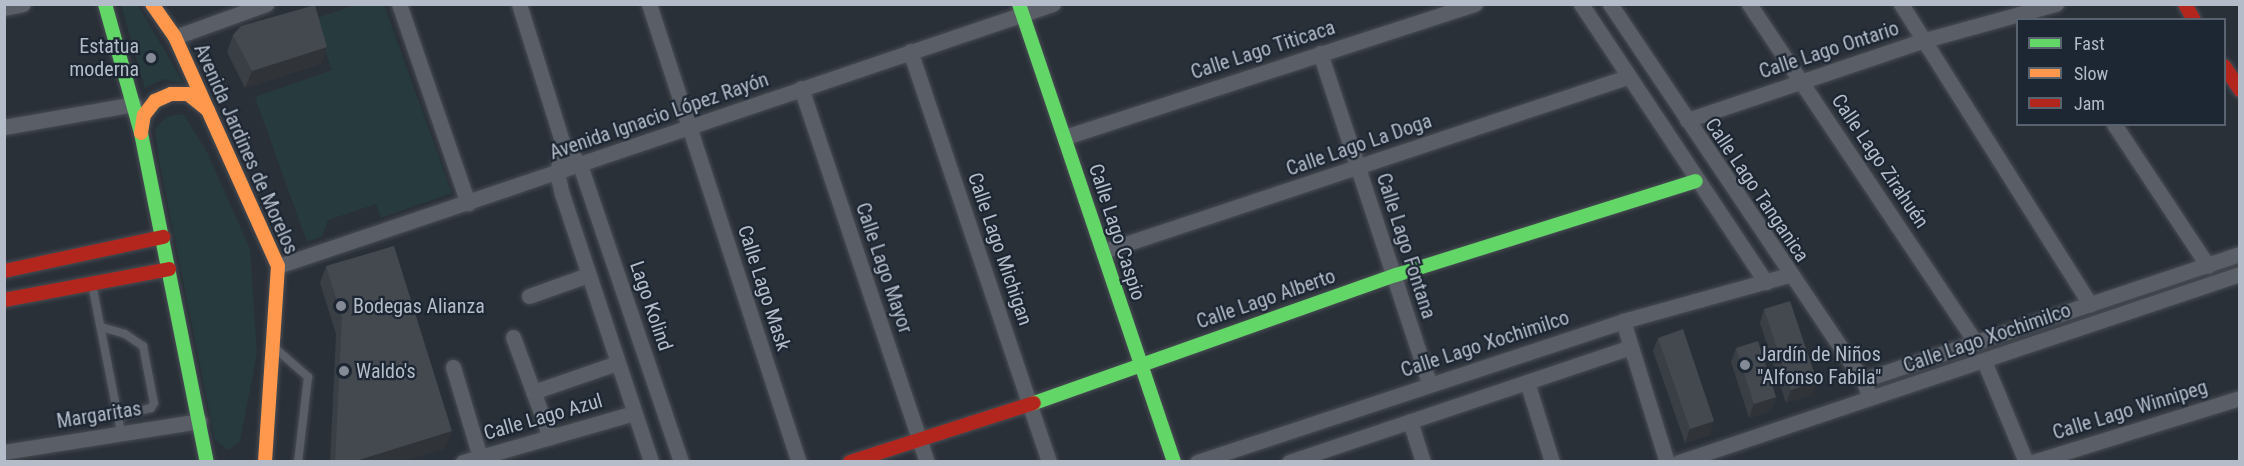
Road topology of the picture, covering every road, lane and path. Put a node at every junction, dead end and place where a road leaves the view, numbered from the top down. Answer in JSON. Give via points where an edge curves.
{"nodes":[{"id":1,"x":23,"y":4,"type":"edge"},
{"id":2,"x":105,"y":4,"type":"edge"},
{"id":3,"x":152,"y":4,"type":"edge"},
{"id":4,"x":266,"y":4,"type":"edge"},
{"id":5,"x":399,"y":4,"type":"edge"},
{"id":6,"x":519,"y":4,"type":"edge"},
{"id":7,"x":649,"y":4,"type":"edge"},
{"id":8,"x":1053,"y":4,"type":"edge"},
{"id":9,"x":1475,"y":4,"type":"edge"},
{"id":10,"x":1581,"y":4,"type":"edge"},
{"id":11,"x":1610,"y":4,"type":"edge"},
{"id":12,"x":1749,"y":4,"type":"edge"},
{"id":13,"x":1901,"y":4,"type":"edge"},
{"id":14,"x":2056,"y":4,"type":"edge"},
{"id":15,"x":2184,"y":4,"type":"edge"},
{"id":16,"x":4,"y":8,"type":"edge"},
{"id":17,"x":1021,"y":10,"type":"edge"},
{"id":18,"x":2040,"y":11,"type":"edge"},
{"id":19,"x":2193,"y":18,"type":"edge"},
{"id":20,"x":175,"y":37,"type":"junction"},
{"id":21,"x":1634,"y":40,"type":"junction"},
{"id":22,"x":1925,"y":40,"type":"junction"},
{"id":23,"x":910,"y":51,"type":"junction"},
{"id":24,"x":1611,"y":51,"type":"junction"},
{"id":25,"x":1320,"y":53,"type":"junction"},
{"id":26,"x":2226,"y":69,"type":"edge"},
{"id":27,"x":1627,"y":76,"type":"junction"},
{"id":28,"x":1801,"y":81,"type":"junction"},
{"id":29,"x":801,"y":88,"type":"junction"},
{"id":30,"x":2240,"y":90,"type":"edge"},
{"id":31,"x":134,"y":104,"type":"junction"},
{"id":32,"x":213,"y":118,"type":"junction"},
{"id":33,"x":1687,"y":120,"type":"junction"},
{"id":34,"x":2115,"y":126,"type":"edge"},
{"id":35,"x":4,"y":127,"type":"edge"},
{"id":36,"x":689,"y":127,"type":"junction"},
{"id":37,"x":141,"y":133,"type":"junction"},
{"id":38,"x":1065,"y":138,"type":"junction"},
{"id":39,"x":563,"y":144,"type":"junction"},
{"id":40,"x":580,"y":165,"type":"junction"},
{"id":41,"x":1358,"y":168,"type":"junction"},
{"id":42,"x":557,"y":173,"type":"junction"},
{"id":43,"x":1696,"y":182,"type":"junction"},
{"id":44,"x":468,"y":203,"type":"junction"},
{"id":45,"x":163,"y":237,"type":"junction"},
{"id":46,"x":1104,"y":251,"type":"junction"},
{"id":47,"x":2240,"y":254,"type":"edge"},
{"id":48,"x":278,"y":266,"type":"junction"},
{"id":49,"x":2208,"y":266,"type":"junction"},
{"id":50,"x":170,"y":269,"type":"junction"},
{"id":51,"x":4,"y":271,"type":"edge"},
{"id":52,"x":2240,"y":274,"type":"edge"},
{"id":53,"x":588,"y":275,"type":"junction"},
{"id":54,"x":1396,"y":275,"type":"junction"},
{"id":55,"x":1789,"y":275,"type":"junction"},
{"id":56,"x":1766,"y":282,"type":"junction"},
{"id":57,"x":92,"y":284,"type":"junction"},
{"id":58,"x":529,"y":296,"type":"dead end"},
{"id":59,"x":4,"y":300,"type":"edge"},
{"id":60,"x":2090,"y":304,"type":"junction"},
{"id":61,"x":1623,"y":321,"type":"junction"},
{"id":62,"x":100,"y":327,"type":"junction"},
{"id":63,"x":513,"y":337,"type":"dead end"},
{"id":64,"x":1975,"y":341,"type":"junction"},
{"id":65,"x":273,"y":346,"type":"junction"},
{"id":66,"x":1631,"y":347,"type":"junction"},
{"id":67,"x":1984,"y":361,"type":"junction"},
{"id":68,"x":617,"y":363,"type":"junction"},
{"id":69,"x":1140,"y":364,"type":"junction"},
{"id":70,"x":453,"y":367,"type":"dead end"},
{"id":71,"x":1863,"y":380,"type":"junction"},
{"id":72,"x":1527,"y":382,"type":"junction"},
{"id":73,"x":1429,"y":383,"type":"junction"},
{"id":74,"x":533,"y":392,"type":"junction"},
{"id":75,"x":1870,"y":397,"type":"junction"},
{"id":76,"x":2240,"y":398,"type":"edge"},
{"id":77,"x":1030,"y":404,"type":"junction"},
{"id":78,"x":634,"y":413,"type":"junction"},
{"id":79,"x":119,"y":416,"type":"junction"},
{"id":80,"x":200,"y":421,"type":"junction"},
{"id":81,"x":1410,"y":421,"type":"junction"},
{"id":82,"x":1291,"y":430,"type":"junction"},
{"id":83,"x":121,"y":432,"type":"junction"},
{"id":84,"x":550,"y":437,"type":"junction"},
{"id":85,"x":920,"y":439,"type":"junction"},
{"id":86,"x":4,"y":452,"type":"edge"},
{"id":87,"x":34,"y":454,"type":"edge"},
{"id":88,"x":205,"y":455,"type":"edge"},
{"id":89,"x":266,"y":457,"type":"edge"},
{"id":90,"x":480,"y":457,"type":"junction"},
{"id":91,"x":1298,"y":460,"type":"edge"},
{"id":92,"x":1686,"y":460,"type":"edge"},
{"id":93,"x":679,"y":461,"type":"edge"},
{"id":94,"x":221,"y":462,"type":"edge"},
{"id":95,"x":253,"y":462,"type":"edge"},
{"id":96,"x":298,"y":462,"type":"edge"},
{"id":97,"x":463,"y":462,"type":"edge"},
{"id":98,"x":651,"y":462,"type":"edge"},
{"id":99,"x":799,"y":462,"type":"edge"},
{"id":100,"x":850,"y":462,"type":"edge"},
{"id":101,"x":927,"y":462,"type":"edge"},
{"id":102,"x":1049,"y":462,"type":"edge"},
{"id":103,"x":1174,"y":462,"type":"edge"},
{"id":104,"x":1197,"y":462,"type":"edge"},
{"id":105,"x":1423,"y":462,"type":"edge"},
{"id":106,"x":1552,"y":462,"type":"edge"},
{"id":107,"x":1667,"y":462,"type":"edge"},
{"id":108,"x":2026,"y":462,"type":"edge"},
{"id":109,"x":2033,"y":462,"type":"edge"}],
"edges":[{"from":1,"to":16,"type":"street"},
{"from":2,"to":31,"type":"street"},
{"from":3,"to":20,"type":"street","name":"Avenida Jardines de Morelos"},
{"from":4,"to":20,"type":"street"},
{"from":5,"to":44,"type":"street"},
{"from":6,"to":39,"type":"street"},
{"from":7,"to":36,"type":"street","name":"Calle Lago Mask"},
{"from":8,"to":17,"type":"street","name":"Avenida Ignacio López Rayón"},
{"from":9,"to":25,"type":"street","name":"Calle Lago Titicaca"},
{"from":10,"to":24,"type":"street"},
{"from":11,"to":21,"type":"street","name":"Calle Lago Tanganica"},
{"from":12,"to":28,"type":"street","name":"Calle Lago Zirahuén"},
{"from":13,"to":22,"type":"street"},
{"from":14,"to":18,"type":"street","name":"Calle Lago Ontario"},
{"from":15,"to":19,"type":"street"},
{"from":17,"to":23,"type":"street","name":"Avenida Ignacio López Rayón"},
{"from":17,"to":38,"type":"street","name":"Calle Lago Caspio"},
{"from":18,"to":22,"type":"street","name":"Calle Lago Ontario"},
{"from":20,"to":32,"type":"street","name":"Avenida Jardines de Morelos"},
{"from":21,"to":24,"type":"street"},
{"from":21,"to":33,"type":"street","name":"Calle Lago Tanganica"},
{"from":22,"to":28,"type":"street","name":"Calle Lago Ontario"},
{"from":22,"to":60,"type":"street"},
{"from":23,"to":29,"type":"street","name":"Avenida Ignacio López Rayón"},
{"from":23,"to":77,"type":"street","name":"Calle Lago Michigan"},
{"from":24,"to":27,"type":"street"},
{"from":25,"to":38,"type":"street","name":"Calle Lago Titicaca"},
{"from":25,"to":41,"type":"street","name":"Calle Lago Fontana"},
{"from":26,"to":30,"type":"street"},
{"from":27,"to":41,"type":"street","name":"Calle Lago La Doga"},
{"from":27,"to":43,"type":"street"},
{"from":28,"to":33,"type":"street","name":"Calle Lago Ontario"},
{"from":28,"to":64,"type":"street","name":"Calle Lago Zirahuén"},
{"from":29,"to":36,"type":"street","name":"Avenida Ignacio López Rayón"},
{"from":29,"to":85,"type":"street","name":"Calle Lago Mayor"},
{"from":31,"to":35,"type":"street"},
{"from":31,"to":37,"type":"street"},
{"from":32,"to":37,"type":"street","via":[[202,103],[188,94],[171,94],[155,101],[144,115]]},
{"from":32,"to":48,"type":"street","name":"Avenida Jardines de Morelos"},
{"from":33,"to":55,"type":"street","name":"Calle Lago Tanganica"},
{"from":34,"to":49,"type":"street"},
{"from":36,"to":40,"type":"street","name":"Avenida Ignacio López Rayón"},
{"from":36,"to":99,"type":"street","name":"Calle Lago Mask"},
{"from":37,"to":45,"type":"street"},
{"from":38,"to":46,"type":"street","name":"Calle Lago Caspio"},
{"from":39,"to":40,"type":"street"},
{"from":39,"to":42,"type":"street"},
{"from":40,"to":42,"type":"street","name":"Avenida Ignacio López Rayón"},
{"from":40,"to":93,"type":"street","name":"Lago Kolind"},
{"from":41,"to":46,"type":"street","name":"Calle Lago La Doga"},
{"from":41,"to":54,"type":"street","name":"Calle Lago Fontana"},
{"from":42,"to":44,"type":"street","name":"Avenida Ignacio López Rayón"},
{"from":42,"to":53,"type":"street"},
{"from":43,"to":54,"type":"street","name":"Calle Lago Alberto"},
{"from":43,"to":56,"type":"street"},
{"from":44,"to":48,"type":"street","name":"Avenida Ignacio López Rayón"},
{"from":45,"to":50,"type":"street"},
{"from":45,"to":51,"type":"street"},
{"from":46,"to":69,"type":"street","name":"Calle Lago Caspio"},
{"from":47,"to":49,"type":"street","name":"Calle Lago Xochimilco"},
{"from":48,"to":65,"type":"street","name":"Avenida Jardines de Morelos"},
{"from":49,"to":60,"type":"street","name":"Calle Lago Xochimilco"},
{"from":50,"to":57,"type":"street"},
{"from":50,"to":80,"type":"street"},
{"from":52,"to":67,"type":"street","name":"Calle Lago Xochimilco"},
{"from":53,"to":58,"type":"street"},
{"from":53,"to":68,"type":"street"},
{"from":54,"to":69,"type":"street","name":"Calle Lago Alberto"},
{"from":54,"to":73,"type":"street","name":"Calle Lago Fontana"},
{"from":55,"to":56,"type":"street","name":"Calle Lago Xochimilco"},
{"from":55,"to":71,"type":"street","name":"Calle Lago Tanganica"},
{"from":56,"to":61,"type":"street","name":"Calle Lago Xochimilco"},
{"from":57,"to":59,"type":"street"},
{"from":57,"to":62,"type":"lane"},
{"from":60,"to":64,"type":"street","name":"Calle Lago Xochimilco"},
{"from":61,"to":66,"type":"street"},
{"from":61,"to":73,"type":"street","name":"Calle Lago Xochimilco"},
{"from":62,"to":79,"type":"lane"},
{"from":62,"to":79,"type":"lane","via":[[125,334],[142,345],[150,380],[154,403],[151,408]]},
{"from":63,"to":74,"type":"street"},
{"from":64,"to":71,"type":"street","name":"Calle Lago Xochimilco"},
{"from":65,"to":89,"type":"street","name":"Avenida Jardines de Morelos"},
{"from":65,"to":96,"type":"lane","via":[[309,377]]},
{"from":66,"to":72,"type":"street"},
{"from":66,"to":107,"type":"street"},
{"from":67,"to":75,"type":"street","name":"Calle Lago Xochimilco"},
{"from":67,"to":108,"type":"street"},
{"from":68,"to":74,"type":"street"},
{"from":68,"to":78,"type":"street"},
{"from":69,"to":77,"type":"street","name":"Calle Lago Alberto"},
{"from":69,"to":103,"type":"street","name":"Calle Lago Caspio"},
{"from":70,"to":90,"type":"street"},
{"from":71,"to":75,"type":"street","name":"Calle Lago Tanganica"},
{"from":72,"to":81,"type":"street"},
{"from":72,"to":106,"type":"street"},
{"from":73,"to":82,"type":"street","name":"Calle Lago Xochimilco"},
{"from":74,"to":84,"type":"street"},
{"from":75,"to":92,"type":"street","name":"Calle Lago Xochimilco"},
{"from":76,"to":109,"type":"street","name":"Calle Lago Winnipeg"},
{"from":77,"to":85,"type":"street","name":"Calle Lago Alberto"},
{"from":77,"to":102,"type":"street","name":"Calle Lago Michigan"},
{"from":78,"to":84,"type":"street","name":"Calle Lago Azul"},
{"from":78,"to":98,"type":"street"},
{"from":79,"to":83,"type":"lane"},
{"from":80,"to":83,"type":"street","name":"Margaritas"},
{"from":80,"to":88,"type":"street"},
{"from":81,"to":91,"type":"street"},
{"from":81,"to":105,"type":"street"},
{"from":82,"to":91,"type":"street"},
{"from":82,"to":104,"type":"street","name":"Calle Lago Xochimilco"},
{"from":83,"to":87,"type":"street","name":"Margaritas"},
{"from":84,"to":90,"type":"street","name":"Calle Lago Azul"},
{"from":85,"to":100,"type":"street","name":"Calle Lago Alberto"},
{"from":85,"to":101,"type":"street","name":"Calle Lago Mayor"},
{"from":86,"to":87,"type":"street","name":"Margaritas"},
{"from":88,"to":94,"type":"street"},
{"from":89,"to":95,"type":"street"},
{"from":90,"to":97,"type":"street","name":"Calle Lago Azul"}]}
